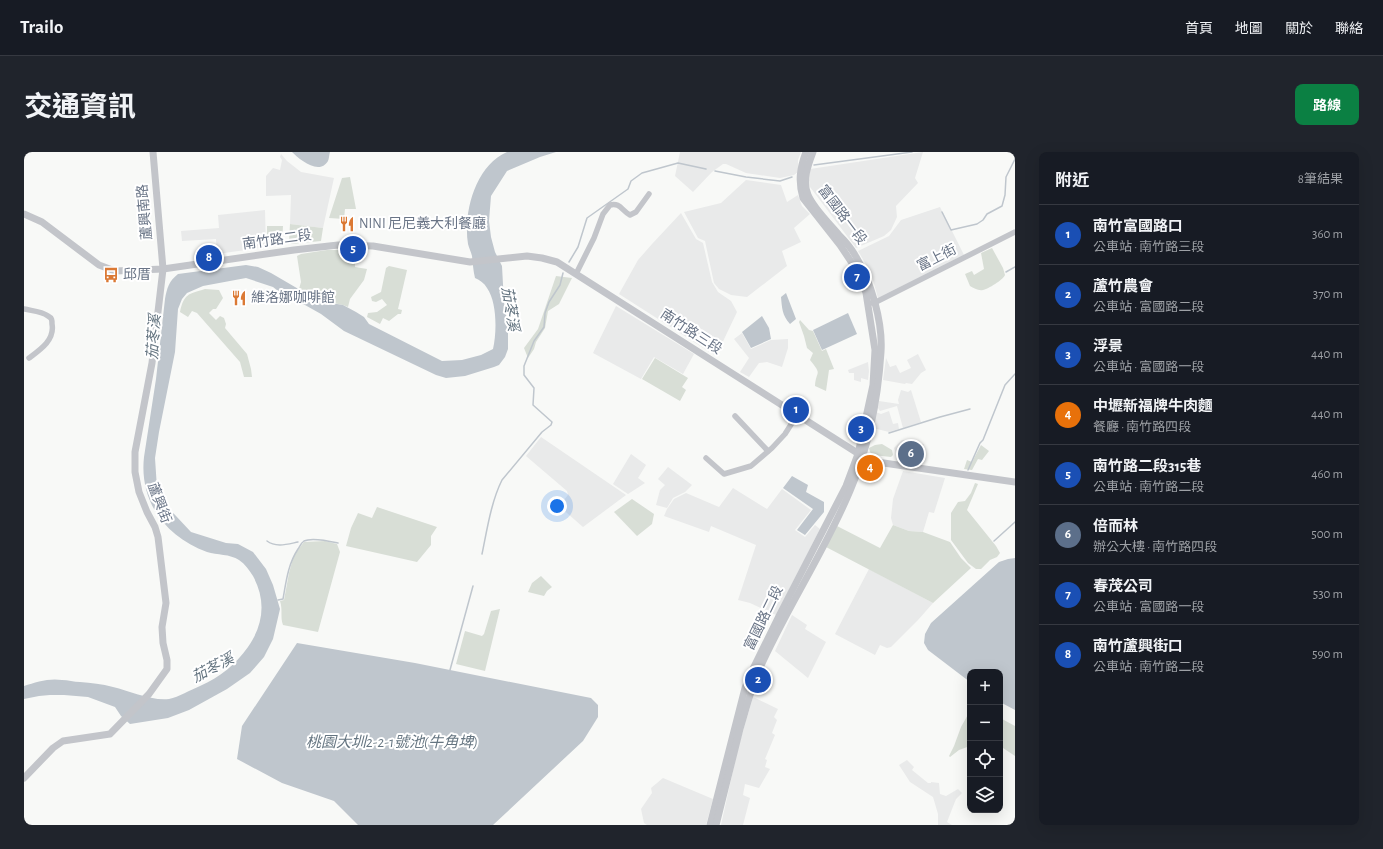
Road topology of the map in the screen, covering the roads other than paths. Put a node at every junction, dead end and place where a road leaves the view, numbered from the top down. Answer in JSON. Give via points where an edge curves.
{"nodes":[{"id":1,"x":153,"y":152,"type":"edge"},
{"id":2,"x":806,"y":152,"type":"edge"},
{"id":3,"x":813,"y":152,"type":"edge"},
{"id":4,"x":649,"y":194,"type":"dead end"},
{"id":5,"x":24,"y":214,"type":"edge"},
{"id":6,"x":1015,"y":232,"type":"edge"},
{"id":7,"x":454,"y":261,"type":"joint"},
{"id":8,"x":163,"y":269,"type":"junction"},
{"id":9,"x":576,"y":274,"type":"junction"},
{"id":10,"x":872,"y":303,"type":"junction"},
{"id":11,"x":24,"y":310,"type":"edge"},
{"id":12,"x":29,"y":358,"type":"dead end"},
{"id":13,"x":797,"y":415,"type":"junction"},
{"id":14,"x":735,"y":416,"type":"dead end"},
{"id":15,"x":768,"y":451,"type":"junction"},
{"id":16,"x":860,"y":455,"type":"junction"},
{"id":17,"x":706,"y":458,"type":"dead end"},
{"id":18,"x":1015,"y":482,"type":"edge"},
{"id":19,"x":24,"y":778,"type":"edge"},
{"id":20,"x":710,"y":825,"type":"edge"},
{"id":21,"x":716,"y":825,"type":"edge"}],
"edges":[{"from":1,"to":8,"type":"street","name":"蘆興南路"},
{"from":2,"to":10,"type":"street","name":"富國路一段","via":[[800,174],[803,198],[849,257]]},
{"from":3,"to":10,"type":"street","name":"富國路一段","via":[[806,175],[808,195],[855,253],[865,273]]},
{"from":4,"to":9,"type":"street","via":[[636,212],[630,215],[615,203],[610,204]]},
{"from":5,"to":8,"type":"street","name":"南竹路二段","via":[[42,222],[106,268],[115,271]]},
{"from":6,"to":10,"type":"street","name":"富上街"},
{"from":7,"to":8,"type":"street","name":"南竹路二段","via":[[373,246],[338,245]]},
{"from":7,"to":9,"type":"street","name":"南竹路三段","via":[[470,262],[527,256],[557,262]]},
{"from":8,"to":19,"type":"street","name":"蘆興街","via":[[152,363],[134,452],[139,492],[158,537],[166,602],[162,627],[167,669],[150,694],[110,734],[63,741]]},
{"from":9,"to":13,"type":"street","name":"南竹路三段"},
{"from":10,"to":16,"type":"street","name":"富國路一段","via":[[875,350],[873,385]]},
{"from":11,"to":12,"type":"street","via":[[48,315],[53,328],[52,335],[42,348]]},
{"from":13,"to":15,"type":"street","via":[[785,434]]},
{"from":13,"to":16,"type":"street","name":"南竹路三段"},
{"from":14,"to":15,"type":"street"},
{"from":15,"to":17,"type":"street","via":[[751,466],[724,474]]},
{"from":16,"to":18,"type":"street","name":"南竹路三段","via":[[870,460]]},
{"from":16,"to":20,"type":"street","name":"富國路二段","via":[[750,675]]},
{"from":16,"to":21,"type":"street","name":"富國路二段","via":[[850,491],[784,619],[752,688]]}]}
